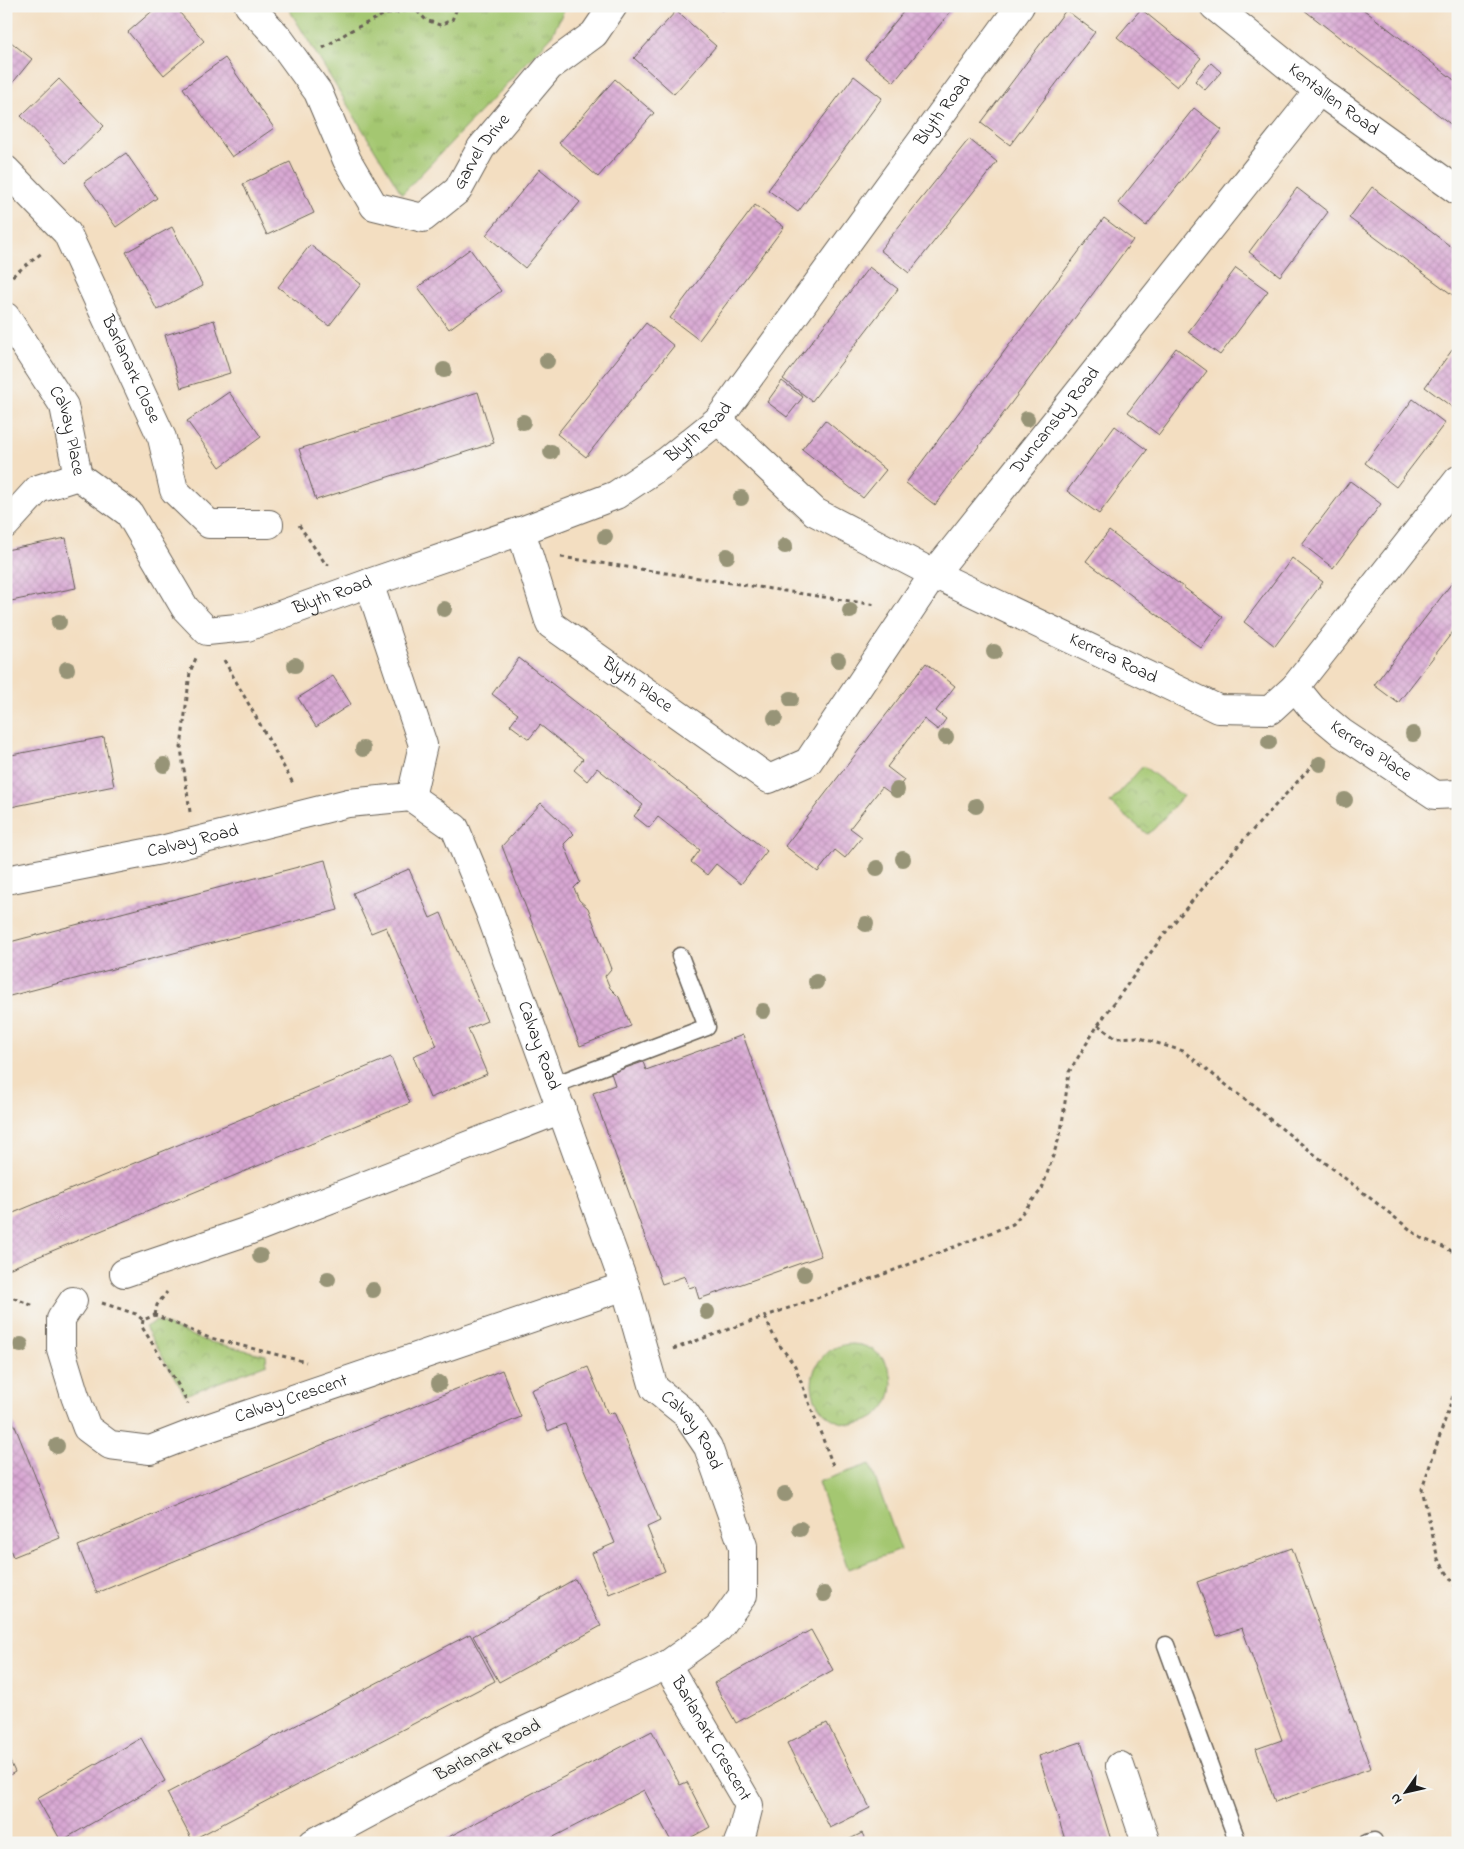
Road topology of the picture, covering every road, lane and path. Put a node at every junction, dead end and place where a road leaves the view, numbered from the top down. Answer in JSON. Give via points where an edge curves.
{"nodes":[{"id":1,"x":249,"y":6,"type":"edge"},
{"id":2,"x":458,"y":6,"type":"edge"},
{"id":3,"x":613,"y":6,"type":"edge"},
{"id":4,"x":1020,"y":6,"type":"edge"},
{"id":5,"x":1214,"y":6,"type":"edge"},
{"id":6,"x":297,"y":63,"type":"junction"},
{"id":7,"x":1319,"y":90,"type":"junction"},
{"id":8,"x":6,"y":170,"type":"edge"},
{"id":9,"x":1458,"y":191,"type":"edge"},
{"id":10,"x":67,"y":233,"type":"junction"},
{"id":11,"x":6,"y":281,"type":"edge"},
{"id":12,"x":6,"y":317,"type":"edge"},
{"id":13,"x":718,"y":420,"type":"junction"},
{"id":14,"x":78,"y":476,"type":"junction"},
{"id":15,"x":1458,"y":480,"type":"edge"},
{"id":16,"x":6,"y":524,"type":"edge"},
{"id":17,"x":269,"y":524,"type":"joint"},
{"id":18,"x":525,"y":542,"type":"junction"},
{"id":19,"x":934,"y":574,"type":"junction"},
{"id":20,"x":369,"y":583,"type":"junction"},
{"id":21,"x":910,"y":610,"type":"junction"},
{"id":22,"x":207,"y":631,"type":"junction"},
{"id":23,"x":1295,"y":687,"type":"junction"},
{"id":24,"x":1342,"y":733,"type":"junction"},
{"id":25,"x":808,"y":762,"type":"joint"},
{"id":26,"x":1458,"y":794,"type":"edge"},
{"id":27,"x":411,"y":797,"type":"junction"},
{"id":28,"x":310,"y":813,"type":"junction"},
{"id":29,"x":195,"y":842,"type":"junction"},
{"id":30,"x":6,"y":880,"type":"edge"},
{"id":31,"x":680,"y":956,"type":"dead end"},
{"id":32,"x":1098,"y":1025,"type":"junction"},
{"id":33,"x":558,"y":1097,"type":"junction"},
{"id":34,"x":1458,"y":1255,"type":"edge"},
{"id":35,"x":124,"y":1273,"type":"dead end"},
{"id":36,"x":625,"y":1286,"type":"junction"},
{"id":37,"x":84,"y":1301,"type":"joint"},
{"id":38,"x":766,"y":1316,"type":"junction"},
{"id":39,"x":143,"y":1320,"type":"junction"},
{"id":40,"x":646,"y":1359,"type":"junction"},
{"id":41,"x":1458,"y":1381,"type":"edge"},
{"id":42,"x":343,"y":1383,"type":"junction"},
{"id":43,"x":199,"y":1431,"type":"junction"},
{"id":44,"x":834,"y":1468,"type":"dead end"},
{"id":45,"x":1458,"y":1590,"type":"edge"},
{"id":46,"x":1166,"y":1644,"type":"dead end"},
{"id":47,"x":667,"y":1664,"type":"junction"},
{"id":48,"x":1120,"y":1766,"type":"dead end"},
{"id":49,"x":354,"y":1833,"type":"edge"},
{"id":50,"x":313,"y":1843,"type":"edge"},
{"id":51,"x":738,"y":1843,"type":"edge"},
{"id":52,"x":1146,"y":1843,"type":"edge"},
{"id":53,"x":1238,"y":1843,"type":"edge"}],
"edges":[{"from":1,"to":6,"type":"street","name":"Garvel Drive"},
{"from":2,"to":6,"type":"path","via":[[452,20],[440,25],[426,20],[416,9],[383,15]]},
{"from":3,"to":6,"type":"street","name":"Garvel Drive","via":[[594,34],[543,74],[481,148],[458,190],[423,218],[374,206],[347,160],[318,92]]},
{"from":4,"to":13,"type":"street","name":"Blyth Road"},
{"from":5,"to":7,"type":"street","name":"Kentallen Road"},
{"from":7,"to":9,"type":"street","name":"Kentallen Road"},
{"from":7,"to":19,"type":"street","name":"Duncansby Road"},
{"from":8,"to":10,"type":"street","name":"Barlanark Close"},
{"from":10,"to":11,"type":"path"},
{"from":10,"to":17,"type":"street","name":"Barlanark Close","via":[[162,438],[174,490],[209,524]]},
{"from":12,"to":14,"type":"street","name":"Calvay Place","via":[[64,406]]},
{"from":13,"to":18,"type":"street","name":"Blyth Road","via":[[667,461],[616,495]]},
{"from":13,"to":19,"type":"street","name":"Kerrera Road","via":[[815,512]]},
{"from":14,"to":16,"type":"street","via":[[38,488]]},
{"from":14,"to":22,"type":"street","name":"Calvay Place","via":[[129,513],[185,608]]},
{"from":15,"to":23,"type":"street","name":"Kerrera Road"},
{"from":17,"to":20,"type":"path","via":[[298,524],[325,564]]},
{"from":18,"to":20,"type":"street","name":"Blyth Road"},
{"from":18,"to":21,"type":"path"},
{"from":18,"to":25,"type":"street","name":"Blyth Place","via":[[550,624],[769,779]]},
{"from":19,"to":21,"type":"street","name":"Duncansby Road"},
{"from":19,"to":23,"type":"street","name":"Kerrera Road","via":[[1218,709],[1270,710]]},
{"from":20,"to":22,"type":"street","name":"Blyth Road","via":[[247,627]]},
{"from":20,"to":27,"type":"street","via":[[423,744]]},
{"from":21,"to":25,"type":"street","name":"Duncansby Road"},
{"from":22,"to":28,"type":"path"},
{"from":22,"to":29,"type":"path","via":[[190,672],[180,748]]},
{"from":23,"to":24,"type":"street","name":"Kerrera Place","via":[[1312,708]]},
{"from":24,"to":26,"type":"street","name":"Kerrera Place","via":[[1435,795]]},
{"from":24,"to":32,"type":"path","via":[[1238,846],[1162,937]]},
{"from":27,"to":28,"type":"street","name":"Calvay Road","via":[[348,803]]},
{"from":27,"to":33,"type":"street","name":"Calvay Road","via":[[455,828]]},
{"from":28,"to":29,"type":"street","name":"Calvay Road"},
{"from":29,"to":30,"type":"street","name":"Calvay Road"},
{"from":31,"to":33,"type":"lane","via":[[707,1027]]},
{"from":32,"to":34,"type":"path","via":[[1115,1038],[1138,1037],[1183,1051],[1421,1238]]},
{"from":32,"to":38,"type":"path","via":[[1069,1072],[1061,1132],[1042,1190],[1013,1224]]},
{"from":33,"to":35,"type":"street","via":[[248,1231]]},
{"from":33,"to":36,"type":"street","name":"Calvay Road"},
{"from":36,"to":40,"type":"street","name":"Calvay Road"},
{"from":36,"to":42,"type":"street","name":"Calvay Crescent"},
{"from":37,"to":39,"type":"path","via":[[136,1314]]},
{"from":37,"to":43,"type":"street","name":"Calvay Crescent","via":[[61,1319],[61,1350],[87,1428],[110,1445],[150,1450]]},
{"from":38,"to":40,"type":"path"},
{"from":38,"to":44,"type":"path","via":[[775,1339],[795,1366]]},
{"from":39,"to":42,"type":"path","via":[[155,1315],[207,1337],[335,1369]]},
{"from":39,"to":43,"type":"path","via":[[142,1327],[177,1382]]},
{"from":40,"to":47,"type":"street","name":"Calvay Road","via":[[654,1388],[685,1413],[708,1448],[743,1546],[743,1595],[719,1628]]},
{"from":41,"to":45,"type":"path","via":[[1422,1489],[1438,1560]]},
{"from":42,"to":43,"type":"street","name":"Calvay Crescent"},
{"from":46,"to":53,"type":"lane"},
{"from":47,"to":49,"type":"street","name":"Barlanark Road","via":[[507,1739]]},
{"from":47,"to":51,"type":"street","name":"Barlanark Crescent","via":[[749,1806]]},
{"from":48,"to":52,"type":"street"},
{"from":49,"to":50,"type":"street","name":"Barlanark Road"}]}
